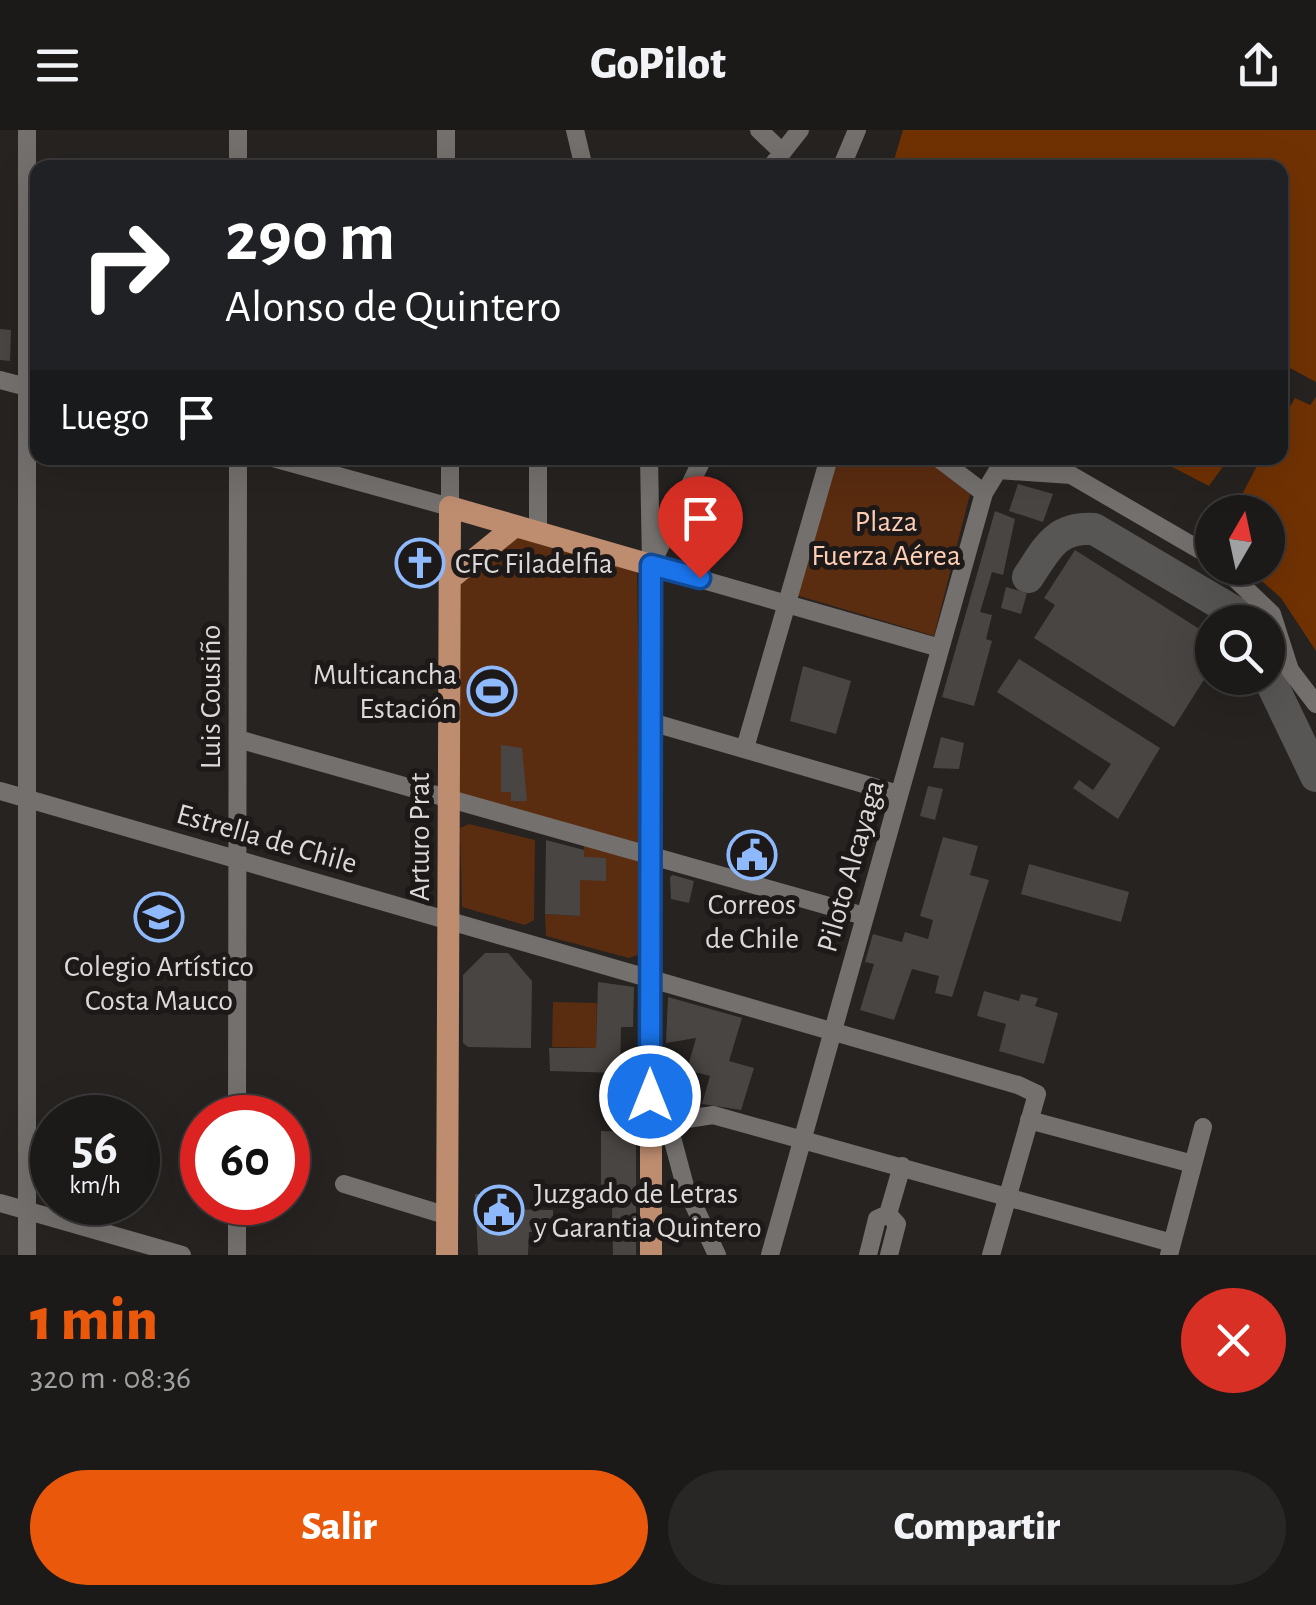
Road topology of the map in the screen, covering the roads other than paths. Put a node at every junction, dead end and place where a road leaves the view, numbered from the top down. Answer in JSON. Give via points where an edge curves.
{"nodes":[{"id":1,"x":27,"y":130,"type":"edge"},
{"id":2,"x":238,"y":130,"type":"edge"},
{"id":3,"x":446,"y":130,"type":"edge"},
{"id":4,"x":759,"y":130,"type":"edge"},
{"id":5,"x":800,"y":130,"type":"edge"},
{"id":6,"x":857,"y":130,"type":"edge"},
{"id":7,"x":572,"y":131,"type":"edge"},
{"id":8,"x":782,"y":152,"type":"junction"},
{"id":9,"x":238,"y":160,"type":"edge"},
{"id":10,"x":446,"y":160,"type":"edge"},
{"id":11,"x":581,"y":160,"type":"edge"},
{"id":12,"x":776,"y":160,"type":"edge"},
{"id":13,"x":844,"y":160,"type":"edge"},
{"id":14,"x":30,"y":173,"type":"edge"},
{"id":15,"x":0,"y":380,"type":"edge"},
{"id":16,"x":30,"y":388,"type":"edge"},
{"id":17,"x":31,"y":465,"type":"edge"},
{"id":18,"x":238,"y":465,"type":"edge"},
{"id":19,"x":299,"y":465,"type":"edge"},
{"id":20,"x":450,"y":465,"type":"edge"},
{"id":21,"x":537,"y":465,"type":"edge"},
{"id":22,"x":649,"y":465,"type":"edge"},
{"id":23,"x":699,"y":465,"type":"edge"},
{"id":24,"x":827,"y":465,"type":"edge"},
{"id":25,"x":947,"y":465,"type":"edge"},
{"id":26,"x":984,"y":493,"type":"junction"},
{"id":27,"x":450,"y":507,"type":"junction"},
{"id":28,"x":527,"y":529,"type":"junction"},
{"id":29,"x":1195,"y":548,"type":"edge"},
{"id":30,"x":651,"y":565,"type":"junction"},
{"id":31,"x":450,"y":579,"type":"junction"},
{"id":32,"x":1242,"y":585,"type":"edge"},
{"id":33,"x":786,"y":603,"type":"junction"},
{"id":34,"x":940,"y":648,"type":"junction"},
{"id":35,"x":1316,"y":704,"type":"edge"},
{"id":36,"x":651,"y":722,"type":"junction"},
{"id":37,"x":238,"y":739,"type":"junction"},
{"id":38,"x":745,"y":748,"type":"junction"},
{"id":39,"x":0,"y":791,"type":"edge"},
{"id":40,"x":898,"y":794,"type":"junction"},
{"id":41,"x":28,"y":799,"type":"junction"},
{"id":42,"x":450,"y":799,"type":"junction"},
{"id":43,"x":651,"y":857,"type":"junction"},
{"id":44,"x":238,"y":858,"type":"junction"},
{"id":45,"x":864,"y":916,"type":"junction"},
{"id":46,"x":449,"y":918,"type":"junction"},
{"id":47,"x":651,"y":978,"type":"junction"},
{"id":48,"x":833,"y":1030,"type":"junction"},
{"id":49,"x":651,"y":1057,"type":"junction"},
{"id":50,"x":237,"y":1095,"type":"edge"},
{"id":51,"x":1030,"y":1120,"type":"junction"},
{"id":52,"x":668,"y":1122,"type":"junction"},
{"id":53,"x":1203,"y":1127,"type":"dead end"},
{"id":54,"x":802,"y":1137,"type":"junction"},
{"id":55,"x":1193,"y":1164,"type":"junction"},
{"id":56,"x":902,"y":1166,"type":"junction"},
{"id":57,"x":344,"y":1184,"type":"dead end"},
{"id":58,"x":1007,"y":1196,"type":"junction"},
{"id":59,"x":0,"y":1203,"type":"edge"},
{"id":60,"x":28,"y":1210,"type":"junction"},
{"id":61,"x":888,"y":1214,"type":"junction"},
{"id":62,"x":448,"y":1216,"type":"junction"},
{"id":63,"x":237,"y":1225,"type":"edge"},
{"id":64,"x":1170,"y":1249,"type":"edge"},
{"id":65,"x":28,"y":1255,"type":"edge"},
{"id":66,"x":182,"y":1255,"type":"edge"},
{"id":67,"x":237,"y":1255,"type":"edge"},
{"id":68,"x":448,"y":1255,"type":"edge"},
{"id":69,"x":650,"y":1255,"type":"edge"},
{"id":70,"x":717,"y":1255,"type":"edge"},
{"id":71,"x":770,"y":1255,"type":"edge"},
{"id":72,"x":868,"y":1255,"type":"edge"},
{"id":73,"x":889,"y":1255,"type":"edge"},
{"id":74,"x":991,"y":1255,"type":"edge"}],
"edges":[{"from":1,"to":14,"type":"street"},
{"from":2,"to":9,"type":"street"},
{"from":3,"to":10,"type":"street"},
{"from":4,"to":8,"type":"street"},
{"from":5,"to":8,"type":"street"},
{"from":6,"to":13,"type":"street"},
{"from":7,"to":11,"type":"street"},
{"from":8,"to":12,"type":"street"},
{"from":15,"to":16,"type":"street"},
{"from":17,"to":41,"type":"street"},
{"from":18,"to":37,"type":"street","name":"Luis Cousiño"},
{"from":19,"to":27,"type":"street"},
{"from":20,"to":27,"type":"street","name":"Arturo Prat"},
{"from":21,"to":28,"type":"street"},
{"from":22,"to":30,"type":"street"},
{"from":23,"to":30,"type":"street"},
{"from":24,"to":33,"type":"street"},
{"from":25,"to":26,"type":"street"},
{"from":26,"to":29,"type":"street","via":[[1004,468],[1072,476]]},
{"from":26,"to":34,"type":"street","name":"Piloto Alcayaga"},
{"from":27,"to":28,"type":"main road"},
{"from":27,"to":31,"type":"main road","name":"Arturo Prat"},
{"from":28,"to":30,"type":"main road"},
{"from":28,"to":31,"type":"main road"},
{"from":30,"to":33,"type":"street"},
{"from":30,"to":36,"type":"main road"},
{"from":31,"to":42,"type":"main road","name":"Arturo Prat"},
{"from":32,"to":35,"type":"street","via":[[1272,614],[1290,670]]},
{"from":33,"to":34,"type":"street"},
{"from":33,"to":38,"type":"street"},
{"from":34,"to":40,"type":"street","name":"Piloto Alcayaga"},
{"from":36,"to":38,"type":"street"},
{"from":36,"to":43,"type":"main road"},
{"from":37,"to":42,"type":"street"},
{"from":37,"to":44,"type":"street","name":"Luis Cousiño"},
{"from":38,"to":40,"type":"street"},
{"from":39,"to":41,"type":"street","name":"Estrella de Chile"},
{"from":40,"to":45,"type":"street","name":"Piloto Alcayaga"},
{"from":41,"to":44,"type":"street","name":"Estrella de Chile"},
{"from":41,"to":60,"type":"street"},
{"from":42,"to":43,"type":"street"},
{"from":42,"to":46,"type":"main road","name":"Arturo Prat"},
{"from":43,"to":45,"type":"street"},
{"from":43,"to":47,"type":"main road"},
{"from":44,"to":46,"type":"street","name":"Estrella de Chile"},
{"from":44,"to":50,"type":"street","name":"Luis Cousiño"},
{"from":45,"to":48,"type":"street","name":"Piloto Alcayaga"},
{"from":46,"to":47,"type":"street","name":"Estrella de Chile"},
{"from":46,"to":62,"type":"main road","name":"Arturo Prat"},
{"from":47,"to":48,"type":"street","name":"Estrella de Chile"},
{"from":47,"to":49,"type":"main road"},
{"from":48,"to":51,"type":"street","name":"Estrella de Chile","via":[[1018,1084],[1037,1094]]},
{"from":48,"to":54,"type":"street","name":"Piloto Alcayaga"},
{"from":49,"to":52,"type":"street"},
{"from":49,"to":69,"type":"main road"},
{"from":51,"to":55,"type":"street"},
{"from":51,"to":58,"type":"street"},
{"from":52,"to":54,"type":"street","via":[[712,1115]]},
{"from":52,"to":70,"type":"street","via":[[688,1193]]},
{"from":53,"to":55,"type":"street"},
{"from":54,"to":56,"type":"street"},
{"from":54,"to":71,"type":"street","name":"Piloto Alcayaga"},
{"from":55,"to":64,"type":"street"},
{"from":56,"to":58,"type":"street"},
{"from":56,"to":61,"type":"street"},
{"from":57,"to":62,"type":"street"},
{"from":58,"to":64,"type":"street"},
{"from":58,"to":74,"type":"street"},
{"from":59,"to":60,"type":"street"},
{"from":60,"to":65,"type":"street"},
{"from":60,"to":66,"type":"street"},
{"from":61,"to":72,"type":"street","via":[[876,1219]]},
{"from":61,"to":73,"type":"street","via":[[897,1224]]},
{"from":62,"to":68,"type":"main road","name":"Arturo Prat"},
{"from":63,"to":67,"type":"street"}]}
